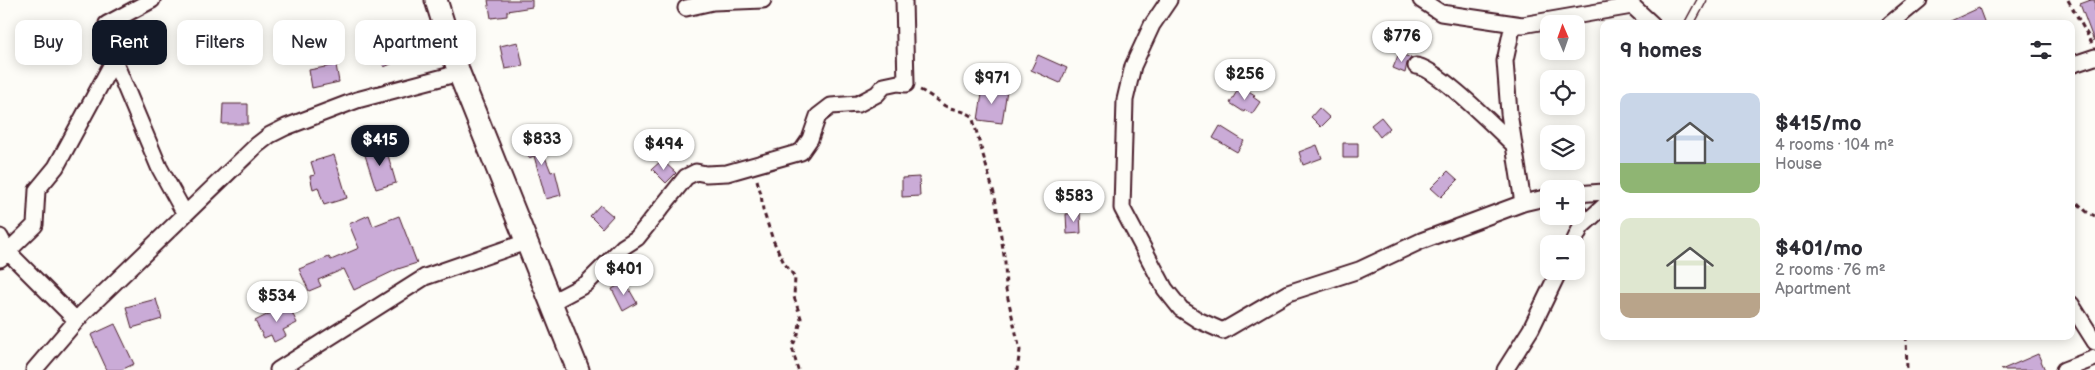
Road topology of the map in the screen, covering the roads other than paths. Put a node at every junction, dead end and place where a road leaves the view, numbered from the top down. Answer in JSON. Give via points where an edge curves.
{"nodes":[{"id":1,"x":152,"y":0,"type":"edge"},
{"id":2,"x":436,"y":0,"type":"edge"},
{"id":3,"x":763,"y":0,"type":"edge"},
{"id":4,"x":904,"y":0,"type":"edge"},
{"id":5,"x":1169,"y":0,"type":"edge"},
{"id":6,"x":1421,"y":0,"type":"edge"},
{"id":7,"x":1702,"y":0,"type":"edge"},
{"id":8,"x":1919,"y":0,"type":"edge"},
{"id":9,"x":1629,"y":3,"type":"edge"},
{"id":10,"x":686,"y":8,"type":"dead end"},
{"id":11,"x":114,"y":20,"type":"edge"},
{"id":12,"x":1648,"y":20,"type":"edge"},
{"id":13,"x":1691,"y":20,"type":"edge"},
{"id":14,"x":1895,"y":20,"type":"edge"},
{"id":15,"x":1513,"y":24,"type":"junction"},
{"id":16,"x":2095,"y":57,"type":"edge"},
{"id":17,"x":2075,"y":64,"type":"edge"},
{"id":18,"x":111,"y":65,"type":"edge"},
{"id":19,"x":116,"y":65,"type":"edge"},
{"id":20,"x":1416,"y":66,"type":"dead end"},
{"id":21,"x":459,"y":73,"type":"junction"},
{"id":22,"x":1514,"y":145,"type":"junction"},
{"id":23,"x":1600,"y":192,"type":"edge"},
{"id":24,"x":1585,"y":193,"type":"edge"},
{"id":25,"x":1540,"y":199,"type":"edge"},
{"id":26,"x":1523,"y":203,"type":"junction"},
{"id":27,"x":1600,"y":210,"type":"edge"},
{"id":28,"x":185,"y":214,"type":"junction"},
{"id":29,"x":1581,"y":227,"type":"joint"},
{"id":30,"x":1577,"y":235,"type":"edge"},
{"id":31,"x":0,"y":237,"type":"edge"},
{"id":32,"x":526,"y":242,"type":"junction"},
{"id":33,"x":4,"y":255,"type":"edge"},
{"id":34,"x":1555,"y":280,"type":"edge"},
{"id":35,"x":550,"y":303,"type":"junction"},
{"id":36,"x":2075,"y":310,"type":"edge"},
{"id":37,"x":76,"y":320,"type":"junction"},
{"id":38,"x":2095,"y":342,"type":"edge"},
{"id":39,"x":2095,"y":358,"type":"edge"},
{"id":40,"x":34,"y":370,"type":"edge"},
{"id":41,"x":278,"y":370,"type":"edge"},
{"id":42,"x":578,"y":370,"type":"edge"},
{"id":43,"x":1505,"y":370,"type":"edge"},
{"id":44,"x":2064,"y":370,"type":"edge"}],
"edges":[{"from":1,"to":11,"type":"street"},
{"from":2,"to":21,"type":"street"},
{"from":3,"to":10,"type":"street","via":[[713,2]]},
{"from":4,"to":35,"type":"street","via":[[906,84],[884,86],[877,94],[858,104],[831,106],[818,116],[802,152],[727,174],[696,172],[686,177],[637,238],[623,246],[586,284]]},
{"from":5,"to":26,"type":"street","via":[[1152,25],[1133,66],[1125,100],[1122,208],[1165,290],[1181,309],[1198,320],[1223,331],[1288,293],[1359,270],[1421,241]]},
{"from":6,"to":15,"type":"street","via":[[1441,13]]},
{"from":7,"to":13,"type":"lane"},
{"from":8,"to":14,"type":"street"},
{"from":9,"to":12,"type":"street"},
{"from":9,"to":15,"type":"street","via":[[1522,25]]},
{"from":15,"to":22,"type":"street","via":[[1505,61]]},
{"from":16,"to":17,"type":"street"},
{"from":18,"to":33,"type":"street","via":[[56,167],[37,190],[35,225]]},
{"from":19,"to":28,"type":"street","via":[[159,167]]},
{"from":20,"to":22,"type":"street","via":[[1423,67],[1450,87]]},
{"from":21,"to":28,"type":"street","via":[[357,100],[270,135]]},
{"from":21,"to":32,"type":"street"},
{"from":22,"to":26,"type":"street"},
{"from":23,"to":24,"type":"street"},
{"from":25,"to":26,"type":"street"},
{"from":27,"to":29,"type":"street"},
{"from":28,"to":37,"type":"street"},
{"from":29,"to":30,"type":"street"},
{"from":31,"to":33,"type":"street"},
{"from":32,"to":35,"type":"street"},
{"from":32,"to":41,"type":"street","via":[[424,277]]},
{"from":33,"to":37,"type":"street"},
{"from":34,"to":43,"type":"street","via":[[1531,329]]},
{"from":35,"to":42,"type":"street"},
{"from":36,"to":38,"type":"street"},
{"from":37,"to":40,"type":"street"},
{"from":39,"to":44,"type":"street"}]}
